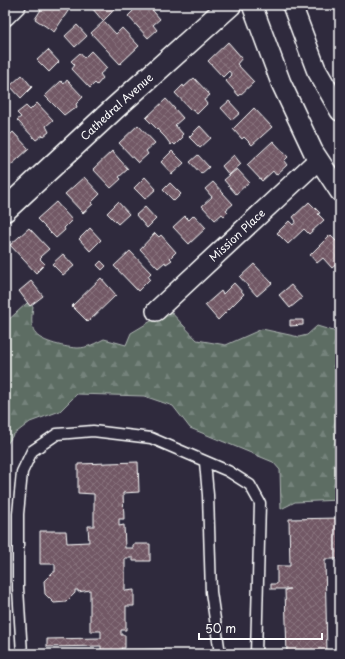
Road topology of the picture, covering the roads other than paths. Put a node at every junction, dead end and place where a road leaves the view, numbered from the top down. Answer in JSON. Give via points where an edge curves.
{"nodes":[{"id":1,"x":16,"y":5,"type":"edge"},
{"id":2,"x":230,"y":5,"type":"edge"},
{"id":3,"x":252,"y":5,"type":"edge"},
{"id":4,"x":292,"y":5,"type":"edge"},
{"id":5,"x":5,"y":16,"type":"edge"},
{"id":6,"x":340,"y":111,"type":"edge"},
{"id":7,"x":318,"y":160,"type":"junction"},
{"id":8,"x":340,"y":192,"type":"edge"},
{"id":9,"x":5,"y":210,"type":"edge"},
{"id":10,"x":156,"y":310,"type":"dead end"},
{"id":11,"x":204,"y":462,"type":"junction"},
{"id":12,"x":22,"y":654,"type":"edge"},
{"id":13,"x":220,"y":654,"type":"edge"},
{"id":14,"x":256,"y":654,"type":"edge"}],
"edges":[{"from":1,"to":5,"type":"street"},
{"from":2,"to":9,"type":"street","name":"Cathedral Avenue"},
{"from":3,"to":7,"type":"street","via":[[281,83]]},
{"from":4,"to":6,"type":"street","via":[[316,69]]},
{"from":7,"to":8,"type":"street"},
{"from":7,"to":10,"type":"street","name":"Mission Place"},
{"from":11,"to":12,"type":"lane","via":[[151,438],[93,431],[57,434],[32,450],[22,472],[18,514],[18,588]]},
{"from":11,"to":13,"type":"lane","via":[[208,495],[211,592]]},
{"from":11,"to":14,"type":"lane","via":[[228,471],[250,485],[260,503]]}]}
